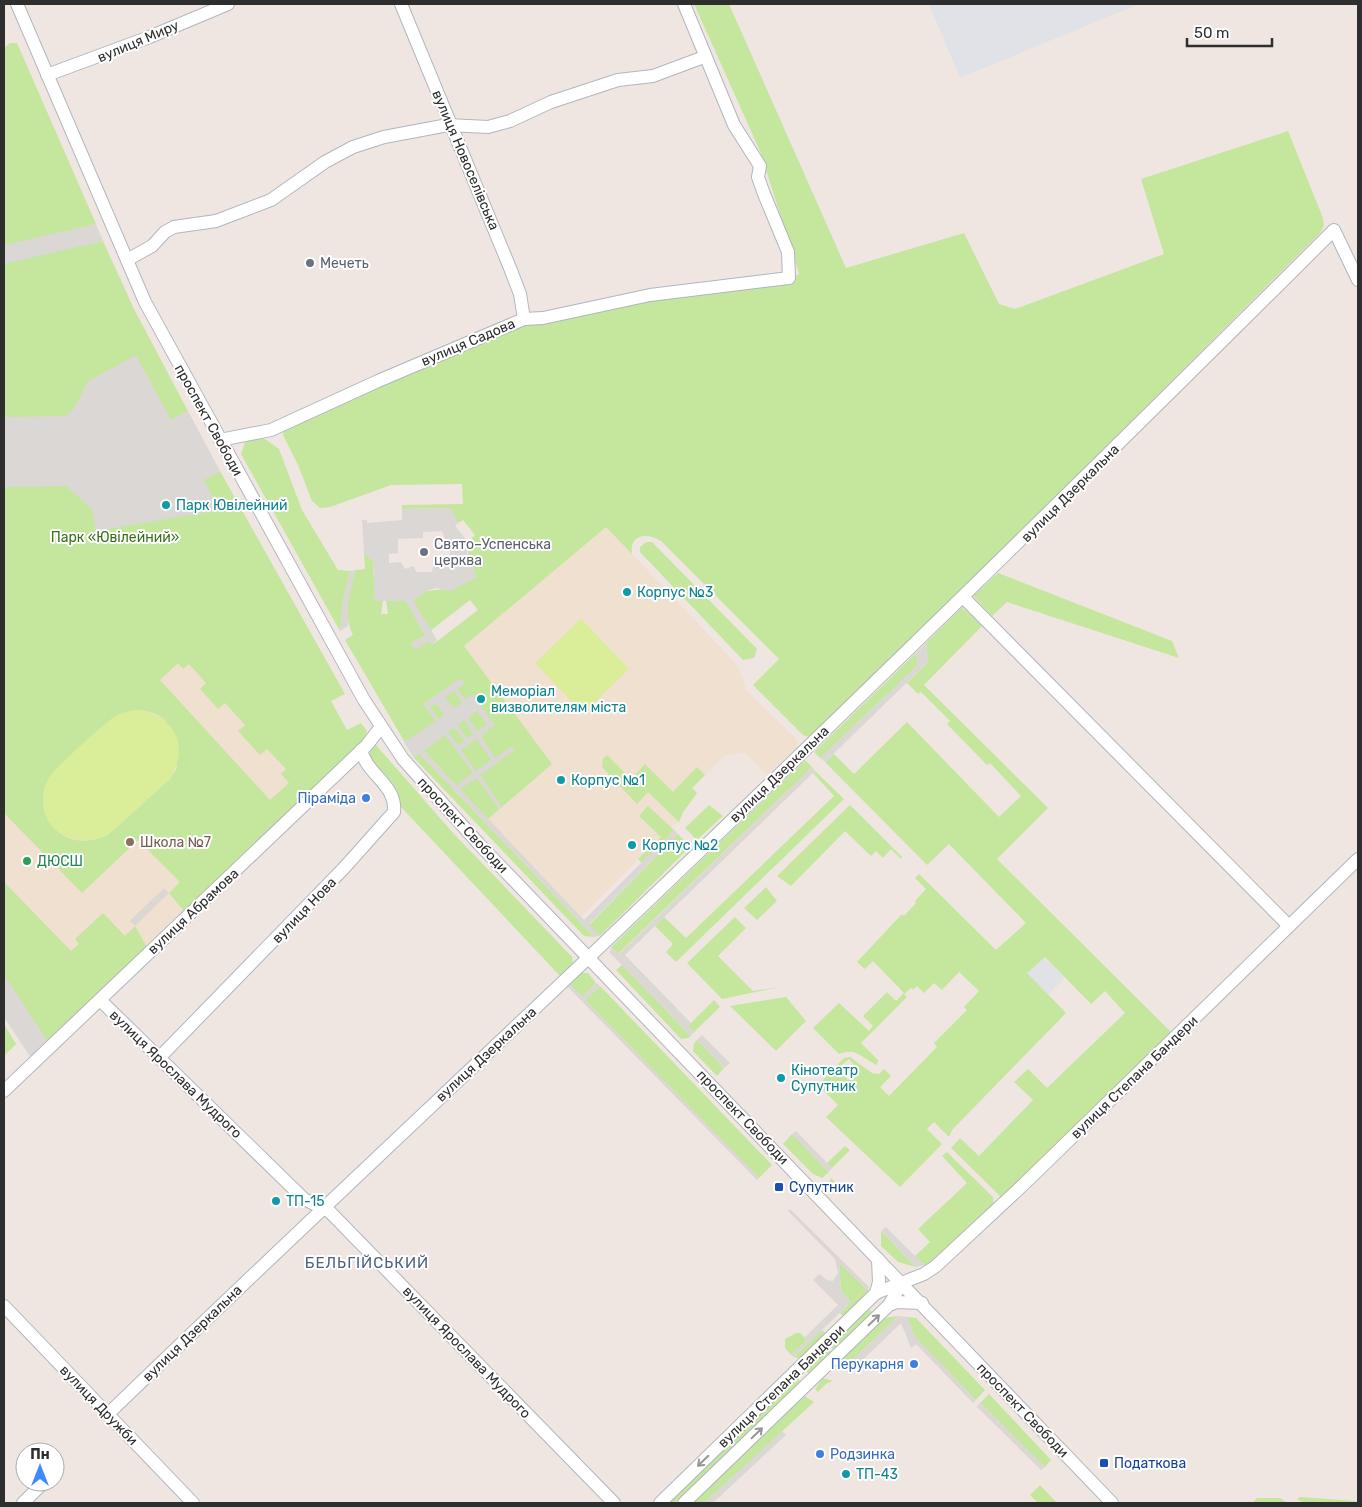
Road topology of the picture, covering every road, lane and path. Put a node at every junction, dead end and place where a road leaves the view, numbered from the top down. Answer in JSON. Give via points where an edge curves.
{"nodes":[{"id":1,"x":17,"y":4,"type":"edge"},
{"id":2,"x":228,"y":4,"type":"edge"},
{"id":3,"x":400,"y":4,"type":"edge"},
{"id":4,"x":684,"y":4,"type":"edge"},
{"id":5,"x":704,"y":57,"type":"junction"},
{"id":6,"x":47,"y":75,"type":"junction"},
{"id":7,"x":451,"y":125,"type":"junction"},
{"id":8,"x":127,"y":260,"type":"junction"},
{"id":9,"x":1358,"y":280,"type":"edge"},
{"id":10,"x":524,"y":319,"type":"junction"},
{"id":11,"x":220,"y":440,"type":"junction"},
{"id":12,"x":963,"y":597,"type":"junction"},
{"id":13,"x":380,"y":728,"type":"junction"},
{"id":14,"x":361,"y":750,"type":"junction"},
{"id":15,"x":1358,"y":859,"type":"edge"},
{"id":16,"x":1290,"y":926,"type":"junction"},
{"id":17,"x":588,"y":958,"type":"junction"},
{"id":18,"x":100,"y":1000,"type":"junction"},
{"id":19,"x":159,"y":1058,"type":"junction"},
{"id":20,"x":4,"y":1091,"type":"edge"},
{"id":21,"x":322,"y":1207,"type":"junction"},
{"id":22,"x":878,"y":1259,"type":"junction"},
{"id":23,"x":902,"y":1283,"type":"junction"},
{"id":24,"x":876,"y":1293,"type":"junction"},
{"id":25,"x":922,"y":1303,"type":"junction"},
{"id":26,"x":889,"y":1305,"type":"junction"},
{"id":27,"x":4,"y":1306,"type":"edge"},
{"id":28,"x":798,"y":1370,"type":"junction"},
{"id":29,"x":809,"y":1383,"type":"junction"},
{"id":30,"x":108,"y":1414,"type":"junction"},
{"id":31,"x":34,"y":1492,"type":"edge"},
{"id":32,"x":23,"y":1503,"type":"edge"},
{"id":33,"x":193,"y":1503,"type":"edge"},
{"id":34,"x":614,"y":1503,"type":"edge"},
{"id":35,"x":660,"y":1503,"type":"edge"},
{"id":36,"x":684,"y":1503,"type":"edge"},
{"id":37,"x":1112,"y":1503,"type":"edge"}],
"edges":[{"from":1,"to":6,"type":"street","name":"проспект Свободи"},
{"from":2,"to":6,"type":"street","name":"вулиця Миру","via":[[98,58]]},
{"from":3,"to":7,"type":"street","name":"вулиця Новоселівська"},
{"from":4,"to":5,"type":"street"},
{"from":5,"to":7,"type":"street","via":[[653,76],[618,80],[488,127]]},
{"from":5,"to":10,"type":"street","name":"вулиця Садова","via":[[734,125],[760,166],[758,177],[788,252],[789,278],[650,295],[543,318]]},
{"from":6,"to":8,"type":"street","name":"проспект Свободи"},
{"from":7,"to":8,"type":"street","via":[[393,135],[353,147],[325,162],[271,200],[216,221],[174,227],[152,246]]},
{"from":7,"to":10,"type":"street","name":"вулиця Новоселівська","via":[[517,286]]},
{"from":8,"to":11,"type":"street","name":"проспект Свободи","via":[[145,302]]},
{"from":9,"to":12,"type":"street","name":"вулиця Дзеркальна","via":[[1334,230]]},
{"from":10,"to":11,"type":"street","name":"вулиця Садова","via":[[378,380],[271,430]]},
{"from":11,"to":13,"type":"street","name":"проспект Свободи"},
{"from":12,"to":16,"type":"street"},
{"from":12,"to":17,"type":"street","name":"вулиця Дзеркальна"},
{"from":13,"to":14,"type":"street","name":"вулиця Абрамова"},
{"from":13,"to":17,"type":"street","name":"проспект Свободи","via":[[403,759]]},
{"from":14,"to":18,"type":"street","name":"вулиця Абрамова"},
{"from":14,"to":19,"type":"street","name":"вулиця Нова","via":[[365,762],[391,792],[394,812],[344,868]]},
{"from":15,"to":16,"type":"street","name":"вулиця Степана Бандери"},
{"from":16,"to":23,"type":"street","name":"вулиця Степана Бандери","via":[[936,1266]]},
{"from":17,"to":21,"type":"street","name":"вулиця Дзеркальна"},
{"from":17,"to":22,"type":"street","name":"проспект Свободи"},
{"from":18,"to":19,"type":"street","name":"вулиця Ярослава Мудрого"},
{"from":18,"to":20,"type":"street","name":"вулиця Абрамова"},
{"from":19,"to":21,"type":"street","name":"вулиця Ярослава Мудрого","via":[[304,1198]]},
{"from":21,"to":30,"type":"street","name":"вулиця Дзеркальна"},
{"from":21,"to":34,"type":"street","name":"вулиця Ярослава Мудрого"},
{"from":22,"to":23,"type":"street","name":"проспект Свободи"},
{"from":22,"to":24,"type":"street"},
{"from":23,"to":24,"type":"street","name":"вулиця Степана Бандери"},
{"from":23,"to":25,"type":"street","name":"проспект Свободи"},
{"from":23,"to":26,"type":"street","name":"вулиця Степана Бандери"},
{"from":24,"to":28,"type":"street","name":"вулиця Степана Бандери"},
{"from":25,"to":26,"type":"street","via":[[897,1302]]},
{"from":25,"to":37,"type":"street","name":"проспект Свободи"},
{"from":29,"to":26,"type":"street","name":"вулиця Степана Бандери","one_way":true},
{"from":27,"to":30,"type":"street","name":"вулиця Дружби"},
{"from":28,"to":29,"type":"street"},
{"from":28,"to":35,"type":"street","name":"вулиця Степана Бандери","one_way":true},
{"from":36,"to":29,"type":"street","name":"вулиця Степана Бандери","one_way":true},
{"from":30,"to":33,"type":"street","name":"вулиця Дружби"},
{"from":31,"to":32,"type":"street"}]}
